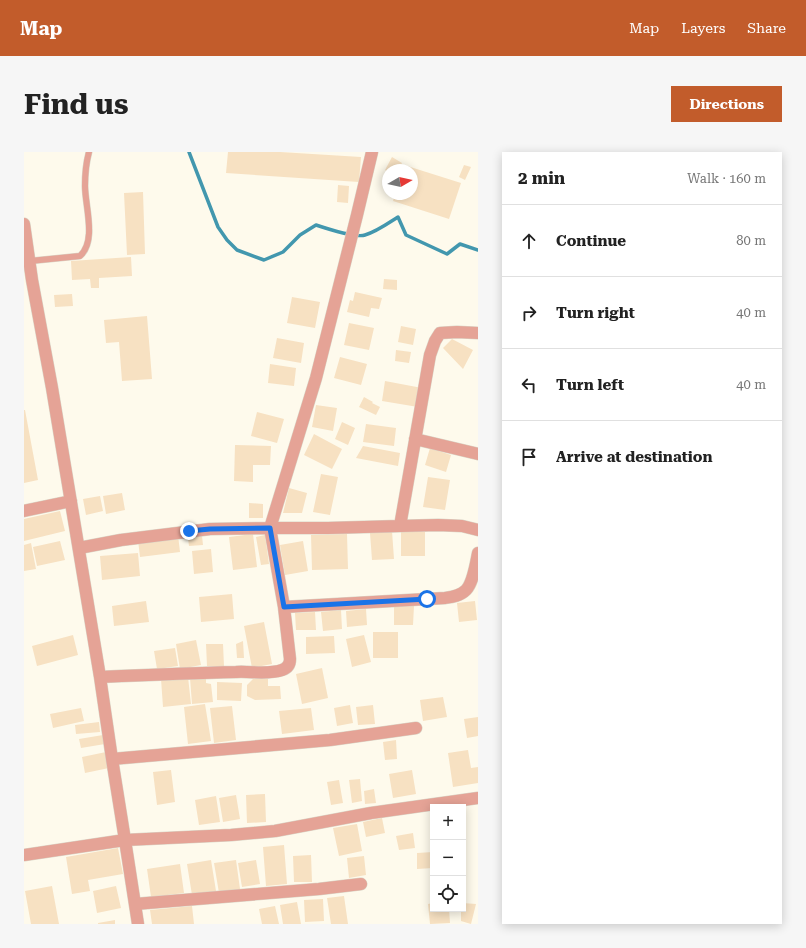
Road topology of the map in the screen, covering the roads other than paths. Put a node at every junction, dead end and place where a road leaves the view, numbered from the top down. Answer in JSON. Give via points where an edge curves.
{"nodes":[{"id":1,"x":89,"y":152,"type":"edge"},
{"id":2,"x":372,"y":152,"type":"edge"},
{"id":3,"x":24,"y":224,"type":"edge"},
{"id":4,"x":30,"y":261,"type":"junction"},
{"id":5,"x":28,"y":280,"type":"edge"},
{"id":6,"x":478,"y":333,"type":"edge"},
{"id":7,"x":415,"y":440,"type":"junction"},
{"id":8,"x":478,"y":454,"type":"edge"},
{"id":9,"x":71,"y":501,"type":"junction"},
{"id":10,"x":24,"y":511,"type":"edge"},
{"id":11,"x":400,"y":526,"type":"junction"},
{"id":12,"x":270,"y":528,"type":"junction"},
{"id":13,"x":478,"y":530,"type":"edge"},
{"id":14,"x":79,"y":548,"type":"junction"},
{"id":15,"x":478,"y":553,"type":"edge"},
{"id":16,"x":284,"y":607,"type":"junction"},
{"id":17,"x":100,"y":677,"type":"junction"},
{"id":18,"x":416,"y":728,"type":"dead end"},
{"id":19,"x":112,"y":759,"type":"junction"},
{"id":20,"x":478,"y":798,"type":"edge"},
{"id":21,"x":126,"y":840,"type":"junction"},
{"id":22,"x":24,"y":855,"type":"edge"},
{"id":23,"x":361,"y":884,"type":"dead end"},
{"id":24,"x":135,"y":904,"type":"junction"},
{"id":25,"x":138,"y":924,"type":"edge"}],
"edges":[{"from":1,"to":4,"type":"lane","via":[[85,186],[89,230],[84,252],[80,256]]},
{"from":2,"to":12,"type":"street","via":[[316,378]]},
{"from":3,"to":4,"type":"street"},
{"from":4,"to":5,"type":"street"},
{"from":5,"to":9,"type":"street","via":[[52,388]]},
{"from":6,"to":7,"type":"street","via":[[440,333],[435,341],[430,355]]},
{"from":7,"to":8,"type":"street"},
{"from":7,"to":11,"type":"street"},
{"from":9,"to":10,"type":"street"},
{"from":9,"to":14,"type":"street"},
{"from":11,"to":12,"type":"street"},
{"from":11,"to":13,"type":"street","via":[[462,526]]},
{"from":12,"to":14,"type":"street","via":[[210,529]]},
{"from":12,"to":16,"type":"street"},
{"from":14,"to":17,"type":"street"},
{"from":15,"to":16,"type":"street","via":[[470,583],[466,590],[455,596]]},
{"from":16,"to":17,"type":"street","via":[[290,663],[283,670]]},
{"from":17,"to":19,"type":"street"},
{"from":18,"to":19,"type":"street","via":[[330,740]]},
{"from":19,"to":21,"type":"street"},
{"from":20,"to":21,"type":"street","via":[[371,813],[275,831]]},
{"from":21,"to":22,"type":"street"},
{"from":21,"to":24,"type":"street"},
{"from":23,"to":24,"type":"street"},
{"from":24,"to":25,"type":"street"}]}
